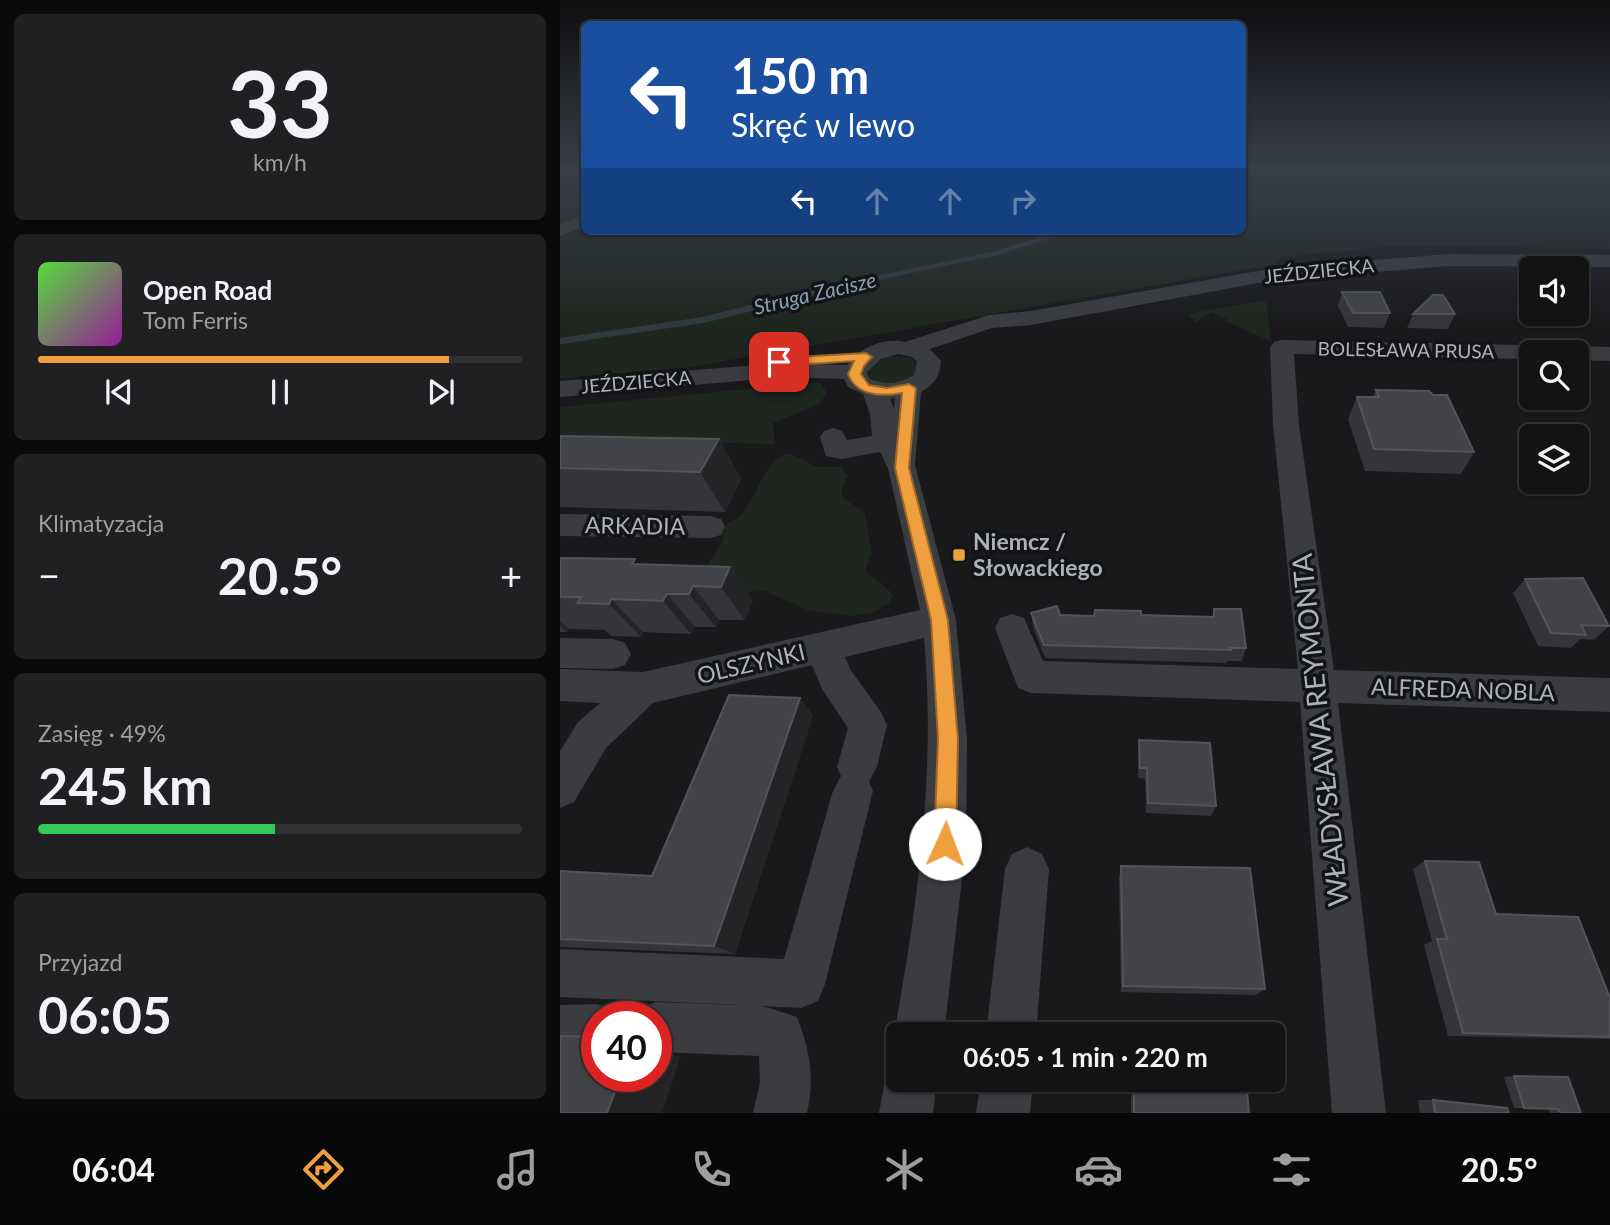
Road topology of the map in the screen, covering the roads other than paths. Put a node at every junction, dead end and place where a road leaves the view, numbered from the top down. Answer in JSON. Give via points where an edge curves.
{"nodes":[{"id":1,"x":581,"y":222,"type":"edge"},
{"id":2,"x":560,"y":230,"type":"edge"},
{"id":3,"x":1610,"y":261,"type":"edge"},
{"id":4,"x":1282,"y":347,"type":"joint"},
{"id":5,"x":1519,"y":352,"type":"edge"},
{"id":6,"x":1589,"y":353,"type":"edge"},
{"id":7,"x":1610,"y":354,"type":"edge"},
{"id":8,"x":919,"y":355,"type":"junction"},
{"id":9,"x":860,"y":365,"type":"junction"},
{"id":10,"x":909,"y":388,"type":"junction"},
{"id":11,"x":560,"y":389,"type":"edge"},
{"id":12,"x":876,"y":391,"type":"junction"},
{"id":13,"x":833,"y":437,"type":"dead end"},
{"id":14,"x":895,"y":455,"type":"junction"},
{"id":15,"x":560,"y":525,"type":"edge"},
{"id":16,"x":710,"y":527,"type":"dead end"},
{"id":17,"x":939,"y":620,"type":"junction"},
{"id":18,"x":1012,"y":628,"type":"dead end"},
{"id":19,"x":823,"y":646,"type":"junction"},
{"id":20,"x":560,"y":653,"type":"edge"},
{"id":21,"x":613,"y":654,"type":"dead end"},
{"id":22,"x":1315,"y":684,"type":"junction"},
{"id":23,"x":560,"y":685,"type":"edge"},
{"id":24,"x":643,"y":689,"type":"junction"},
{"id":25,"x":1610,"y":695,"type":"edge"},
{"id":26,"x":560,"y":788,"type":"edge"},
{"id":27,"x":1027,"y":869,"type":"dead end"},
{"id":28,"x":560,"y":974,"type":"edge"},
{"id":29,"x":921,"y":1022,"type":"edge"},
{"id":30,"x":1012,"y":1022,"type":"edge"},
{"id":31,"x":672,"y":1028,"type":"edge"},
{"id":32,"x":581,"y":1029,"type":"edge"},
{"id":33,"x":560,"y":1030,"type":"edge"},
{"id":34,"x":909,"y":1092,"type":"edge"},
{"id":35,"x":1006,"y":1092,"type":"edge"},
{"id":36,"x":780,"y":1113,"type":"edge"},
{"id":37,"x":906,"y":1113,"type":"edge"},
{"id":38,"x":1003,"y":1113,"type":"edge"},
{"id":39,"x":1359,"y":1113,"type":"edge"}],
"edges":[{"from":1,"to":2,"type":"street"},
{"from":3,"to":8,"type":"street","name":"JEŹDZIECKA","via":[[1449,260],[1275,274],[1031,318]]},
{"from":4,"to":5,"type":"street","name":"BOLESŁAWA PRUSA"},
{"from":4,"to":22,"type":"street","name":"WŁADYSŁAWA REYMONTA","via":[[1286,425],[1309,598]]},
{"from":6,"to":7,"type":"street"},
{"from":8,"to":9,"type":"street","via":[[884,349]]},
{"from":8,"to":10,"type":"street","via":[[927,375]]},
{"from":9,"to":11,"type":"street","name":"JEŹDZIECKA"},
{"from":9,"to":12,"type":"street","via":[[857,382]]},
{"from":10,"to":12,"type":"street"},
{"from":10,"to":14,"type":"street"},
{"from":12,"to":14,"type":"street"},
{"from":13,"to":14,"type":"street","via":[[836,449]]},
{"from":14,"to":17,"type":"street"},
{"from":15,"to":16,"type":"street","name":"ARKADIA"},
{"from":17,"to":19,"type":"street","name":"OLSZYNKI"},
{"from":17,"to":29,"type":"street","via":[[948,739],[945,844]]},
{"from":18,"to":22,"type":"street","name":"ALFREDA NOBLA","via":[[1031,677]]},
{"from":19,"to":24,"type":"street","name":"OLSZYNKI"},
{"from":19,"to":28,"type":"street","via":[[835,678],[868,724],[801,984]]},
{"from":20,"to":21,"type":"street"},
{"from":22,"to":25,"type":"street","name":"ALFREDA NOBLA"},
{"from":22,"to":39,"type":"street","name":"WŁADYSŁAWA REYMONTA"},
{"from":23,"to":24,"type":"street","name":"OLSZYNKI"},
{"from":24,"to":26,"type":"street","via":[[592,735]]},
{"from":27,"to":30,"type":"street"},
{"from":31,"to":36,"type":"street","via":[[779,1035],[788,1082]]},
{"from":32,"to":33,"type":"street"},
{"from":34,"to":37,"type":"street"},
{"from":35,"to":38,"type":"street"}]}
